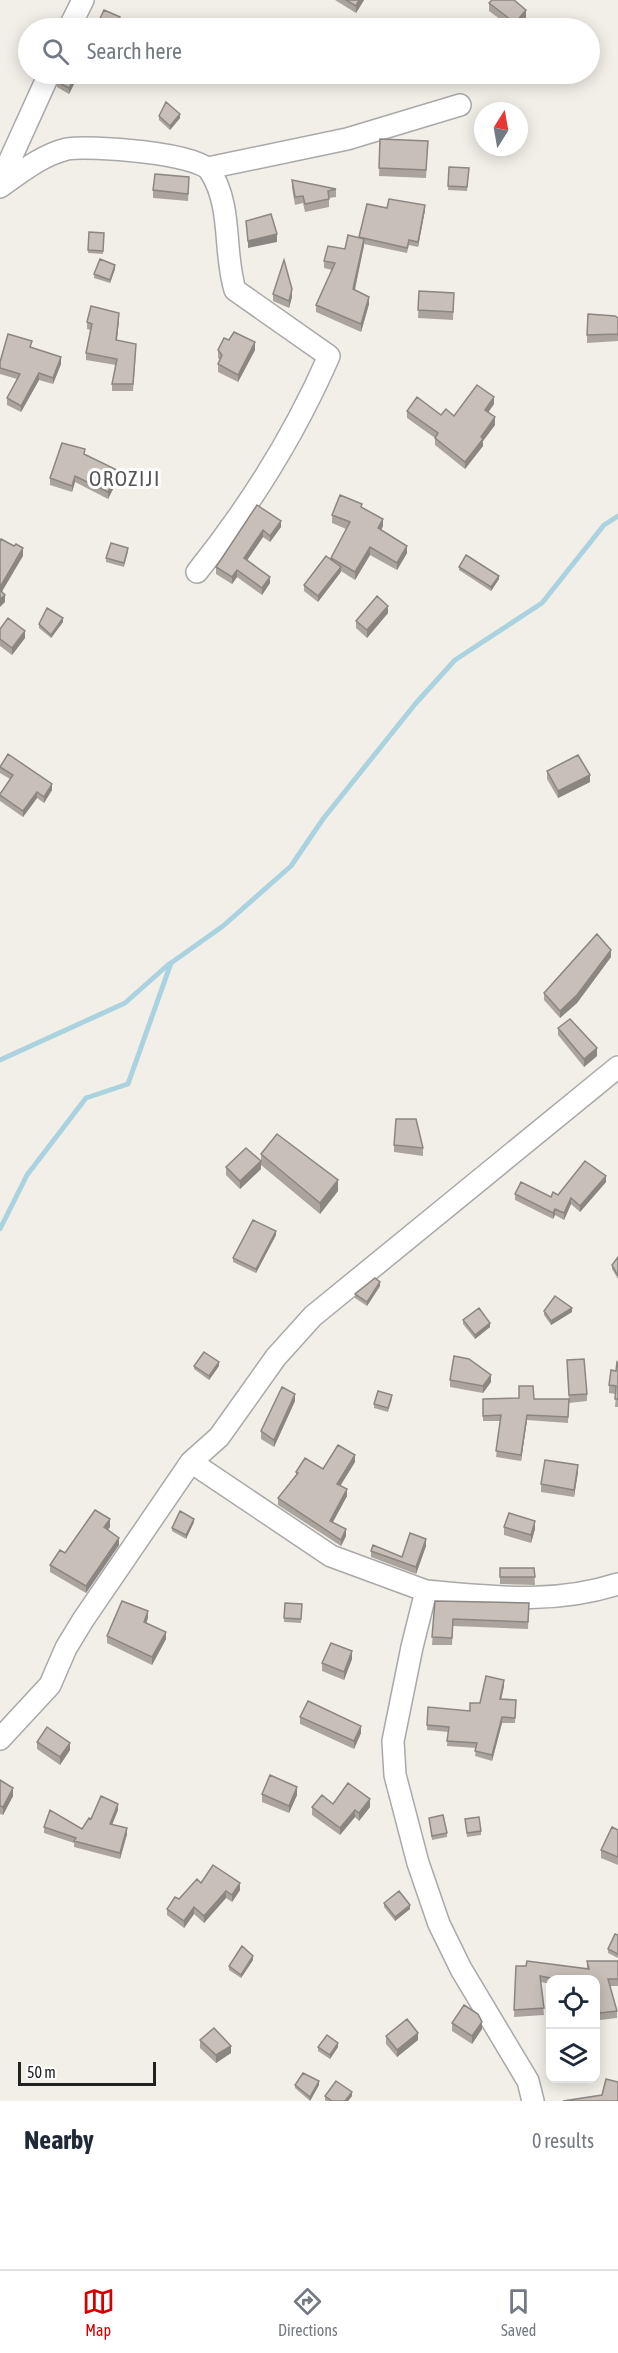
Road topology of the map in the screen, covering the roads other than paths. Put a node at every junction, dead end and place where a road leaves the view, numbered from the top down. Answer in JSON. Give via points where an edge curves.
{"nodes":[{"id":1,"x":83,"y":0,"type":"edge"},
{"id":2,"x":74,"y":18,"type":"edge"},
{"id":3,"x":44,"y":84,"type":"edge"},
{"id":4,"x":460,"y":105,"type":"dead end"},
{"id":5,"x":208,"y":168,"type":"junction"},
{"id":6,"x":0,"y":182,"type":"edge"},
{"id":7,"x":0,"y":187,"type":"edge"},
{"id":8,"x":197,"y":572,"type":"dead end"},
{"id":9,"x":618,"y":1067,"type":"edge"},
{"id":10,"x":191,"y":1462,"type":"junction"},
{"id":11,"x":618,"y":1584,"type":"edge"},
{"id":12,"x":426,"y":1592,"type":"junction"},
{"id":13,"x":0,"y":1739,"type":"edge"},
{"id":14,"x":533,"y":2101,"type":"edge"}],
"edges":[{"from":1,"to":2,"type":"street"},
{"from":3,"to":6,"type":"street"},
{"from":4,"to":5,"type":"street","via":[[347,139]]},
{"from":5,"to":7,"type":"street","via":[[189,160],[105,147],[67,150],[35,162]]},
{"from":5,"to":8,"type":"street","via":[[222,194],[235,290],[329,356],[276,461],[231,530]]},
{"from":9,"to":10,"type":"street","via":[[313,1316],[276,1357],[219,1437]]},
{"from":10,"to":12,"type":"street","via":[[331,1556]]},
{"from":10,"to":13,"type":"street","via":[[83,1620],[50,1685]]},
{"from":11,"to":12,"type":"street","via":[[567,1597]]},
{"from":12,"to":14,"type":"street","via":[[393,1741],[395,1775],[439,1924],[461,1969],[528,2081]]}]}
